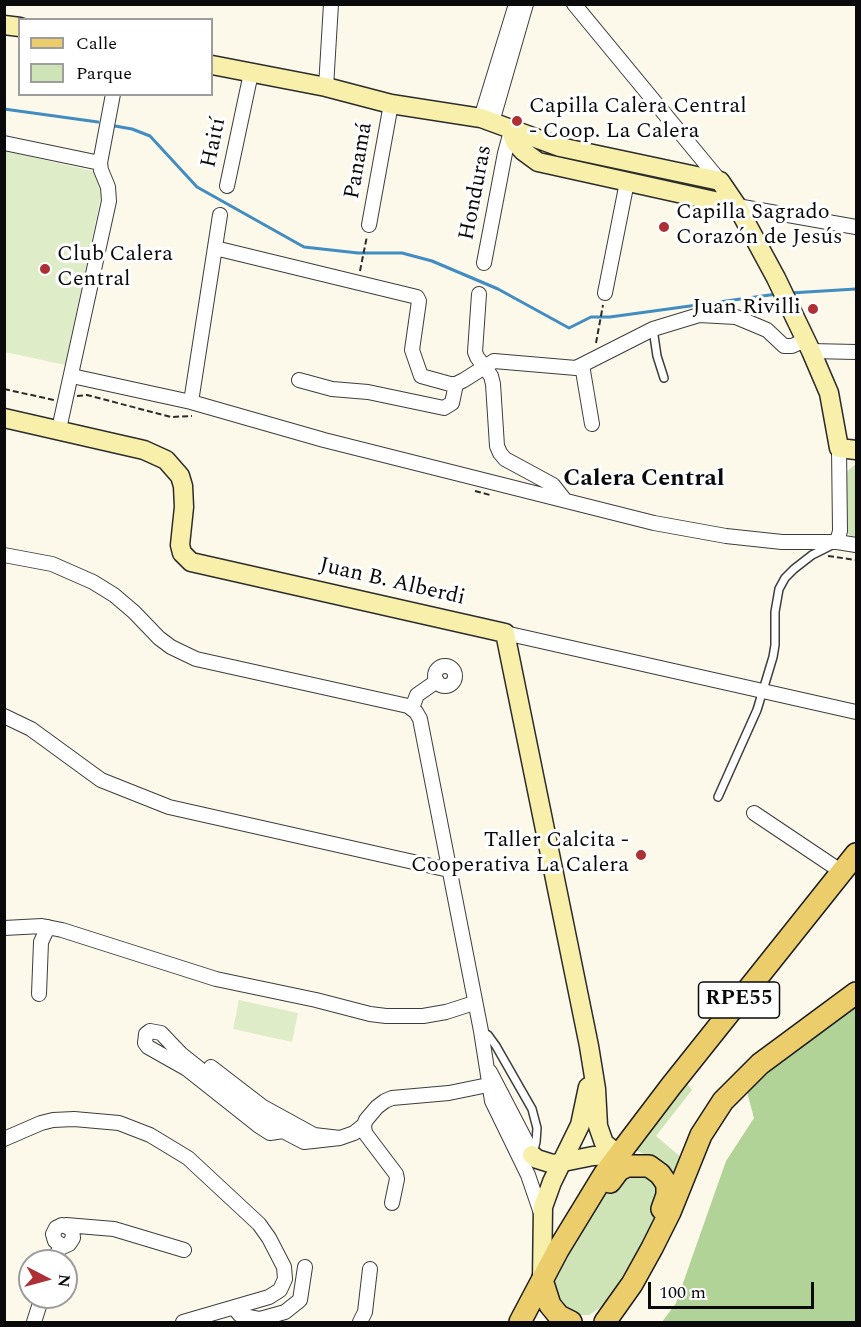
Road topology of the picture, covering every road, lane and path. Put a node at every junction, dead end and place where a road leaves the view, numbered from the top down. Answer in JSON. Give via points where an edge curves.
{"nodes":[{"id":1,"x":331,"y":4,"type":"edge"},
{"id":2,"x":516,"y":4,"type":"edge"},
{"id":3,"x":526,"y":4,"type":"edge"},
{"id":4,"x":574,"y":4,"type":"edge"},
{"id":5,"x":213,"y":65,"type":"edge"},
{"id":6,"x":251,"y":73,"type":"junction"},
{"id":7,"x":326,"y":87,"type":"junction"},
{"id":8,"x":113,"y":96,"type":"edge"},
{"id":9,"x":391,"y":104,"type":"junction"},
{"id":10,"x":487,"y":120,"type":"junction"},
{"id":11,"x":511,"y":131,"type":"junction"},
{"id":12,"x":4,"y":143,"type":"edge"},
{"id":13,"x":100,"y":163,"type":"junction"},
{"id":14,"x":720,"y":181,"type":"junction"},
{"id":15,"x":627,"y":182,"type":"junction"},
{"id":16,"x":227,"y":186,"type":"dead end"},
{"id":17,"x":737,"y":206,"type":"junction"},
{"id":18,"x":220,"y":215,"type":"dead end"},
{"id":19,"x":369,"y":227,"type":"joint"},
{"id":20,"x":856,"y":227,"type":"edge"},
{"id":21,"x":215,"y":248,"type":"junction"},
{"id":22,"x":484,"y":263,"type":"dead end"},
{"id":23,"x":359,"y":277,"type":"dead end"},
{"id":24,"x":605,"y":293,"type":"joint"},
{"id":25,"x":479,"y":294,"type":"dead end"},
{"id":26,"x":653,"y":329,"type":"junction"},
{"id":27,"x":596,"y":341,"type":"dead end"},
{"id":28,"x":808,"y":345,"type":"junction"},
{"id":29,"x":856,"y":352,"type":"edge"},
{"id":30,"x":582,"y":365,"type":"junction"},
{"id":31,"x":483,"y":367,"type":"junction"},
{"id":32,"x":72,"y":376,"type":"junction"},
{"id":33,"x":664,"y":378,"type":"dead end"},
{"id":34,"x":299,"y":380,"type":"dead end"},
{"id":35,"x":456,"y":384,"type":"junction"},
{"id":36,"x":191,"y":402,"type":"junction"},
{"id":37,"x":4,"y":418,"type":"edge"},
{"id":38,"x":592,"y":424,"type":"dead end"},
{"id":39,"x":59,"y":429,"type":"junction"},
{"id":40,"x":848,"y":449,"type":"edge"},
{"id":41,"x":564,"y":499,"type":"junction"},
{"id":42,"x":837,"y":542,"type":"junction"},
{"id":43,"x":856,"y":545,"type":"edge"},
{"id":44,"x":4,"y":555,"type":"edge"},
{"id":45,"x":505,"y":633,"type":"junction"},
{"id":46,"x":437,"y":681,"type":"dead end"},
{"id":47,"x":763,"y":690,"type":"junction"},
{"id":48,"x":412,"y":708,"type":"junction"},
{"id":49,"x":856,"y":712,"type":"edge"},
{"id":50,"x":4,"y":716,"type":"edge"},
{"id":51,"x":718,"y":797,"type":"dead end"},
{"id":52,"x":754,"y":813,"type":"dead end"},
{"id":53,"x":856,"y":854,"type":"edge"},
{"id":54,"x":449,"y":870,"type":"junction"},
{"id":55,"x":842,"y":872,"type":"junction"},
{"id":56,"x":48,"y":927,"type":"junction"},
{"id":57,"x":4,"y":928,"type":"edge"},
{"id":58,"x":856,"y":993,"type":"edge"},
{"id":59,"x":39,"y":994,"type":"dead end"},
{"id":60,"x":474,"y":1003,"type":"junction"},
{"id":61,"x":481,"y":1031,"type":"junction"},
{"id":62,"x":591,"y":1062,"type":"junction"},
{"id":63,"x":486,"y":1065,"type":"junction"},
{"id":64,"x":211,"y":1067,"type":"dead end"},
{"id":65,"x":488,"y":1085,"type":"junction"},
{"id":66,"x":364,"y":1125,"type":"junction"},
{"id":67,"x":283,"y":1131,"type":"junction"},
{"id":68,"x":340,"y":1138,"type":"junction"},
{"id":69,"x":4,"y":1139,"type":"edge"},
{"id":70,"x":622,"y":1152,"type":"junction"},
{"id":71,"x":528,"y":1160,"type":"junction"},
{"id":72,"x":561,"y":1162,"type":"junction"},
{"id":73,"x":649,"y":1166,"type":"junction"},
{"id":74,"x":592,"y":1193,"type":"junction"},
{"id":75,"x":392,"y":1203,"type":"dead end"},
{"id":76,"x":543,"y":1218,"type":"junction"},
{"id":77,"x":666,"y":1221,"type":"junction"},
{"id":78,"x":60,"y":1249,"type":"edge"},
{"id":79,"x":184,"y":1251,"type":"dead end"},
{"id":80,"x":305,"y":1267,"type":"dead end"},
{"id":81,"x":370,"y":1269,"type":"dead end"},
{"id":82,"x":542,"y":1280,"type":"junction"},
{"id":83,"x":632,"y":1284,"type":"junction"},
{"id":84,"x":234,"y":1308,"type":"junction"},
{"id":85,"x":262,"y":1321,"type":"edge"},
{"id":86,"x":183,"y":1323,"type":"edge"},
{"id":87,"x":360,"y":1323,"type":"edge"},
{"id":88,"x":520,"y":1323,"type":"edge"},
{"id":89,"x":571,"y":1323,"type":"edge"},
{"id":90,"x":591,"y":1323,"type":"edge"},
{"id":91,"x":605,"y":1323,"type":"edge"}],
"edges":[{"from":1,"to":7,"type":"street"},
{"from":2,"to":10,"type":"street"},
{"from":3,"to":10,"type":"street"},
{"from":4,"to":14,"type":"street"},
{"from":5,"to":6,"type":"street"},
{"from":6,"to":7,"type":"street"},
{"from":6,"to":16,"type":"street","name":"Haití"},
{"from":7,"to":9,"type":"street"},
{"from":8,"to":13,"type":"street"},
{"from":9,"to":10,"type":"street"},
{"from":9,"to":19,"type":"street","name":"Panamá"},
{"from":10,"to":11,"type":"street"},
{"from":11,"to":14,"type":"street","via":[[560,147]]},
{"from":11,"to":15,"type":"street","via":[[522,151],[538,162]]},
{"from":11,"to":22,"type":"street","name":"Honduras"},
{"from":12,"to":13,"type":"street"},
{"from":13,"to":32,"type":"street","via":[[109,201]]},
{"from":14,"to":17,"type":"street"},
{"from":15,"to":17,"type":"street"},
{"from":15,"to":24,"type":"street"},
{"from":17,"to":20,"type":"street"},
{"from":17,"to":28,"type":"street"},
{"from":18,"to":21,"type":"street"},
{"from":19,"to":23,"type":"path"},
{"from":21,"to":35,"type":"street","via":[[417,297],[412,350],[422,376]]},
{"from":21,"to":36,"type":"street"},
{"from":24,"to":27,"type":"path"},
{"from":25,"to":31,"type":"street","via":[[475,352]]},
{"from":26,"to":28,"type":"street","via":[[699,315],[736,317],[767,330],[784,346]]},
{"from":26,"to":30,"type":"street"},
{"from":26,"to":33,"type":"lane"},
{"from":28,"to":29,"type":"street"},
{"from":28,"to":40,"type":"street"},
{"from":30,"to":31,"type":"street","via":[[569,369],[494,361]]},
{"from":30,"to":38,"type":"street"},
{"from":31,"to":35,"type":"street"},
{"from":31,"to":41,"type":"street","via":[[493,384],[500,453],[553,486]]},
{"from":32,"to":36,"type":"street"},
{"from":32,"to":39,"type":"street"},
{"from":34,"to":35,"type":"street","via":[[444,408],[452,404]]},
{"from":36,"to":41,"type":"street","via":[[324,440]]},
{"from":37,"to":39,"type":"street","name":"Juan B. Alberdi"},
{"from":39,"to":45,"type":"street","name":"Juan B. Alberdi","via":[[144,450],[174,467],[185,496],[180,545],[191,562]]},
{"from":40,"to":42,"type":"street"},
{"from":41,"to":42,"type":"street","via":[[654,523],[726,536]]},
{"from":42,"to":43,"type":"street"},
{"from":42,"to":47,"type":"lane","via":[[794,569],[779,589],[776,645]]},
{"from":44,"to":48,"type":"street","via":[[52,564],[93,582],[128,606],[171,647],[196,659]]},
{"from":45,"to":47,"type":"street","name":"Juan B. Alberdi"},
{"from":45,"to":62,"type":"street"},
{"from":46,"to":48,"type":"street","via":[[417,695]]},
{"from":47,"to":49,"type":"street","name":"Juan B. Alberdi"},
{"from":47,"to":51,"type":"lane"},
{"from":48,"to":54,"type":"street","via":[[420,719]]},
{"from":50,"to":54,"type":"street","via":[[32,729],[102,780],[169,807]]},
{"from":52,"to":55,"type":"street"},
{"from":53,"to":55,"type":"main road","number":"RPE55"},
{"from":54,"to":60,"type":"street"},
{"from":55,"to":70,"type":"main road","number":"RPE55"},
{"from":56,"to":57,"type":"street"},
{"from":56,"to":59,"type":"street","via":[[41,942]]},
{"from":56,"to":60,"type":"street","via":[[216,979],[370,1014],[423,1016]]},
{"from":58,"to":77,"type":"main road","number":"RPE55","via":[[760,1064],[723,1101],[690,1158]]},
{"from":60,"to":61,"type":"street"},
{"from":61,"to":63,"type":"street"},
{"from":61,"to":71,"type":"lane","via":[[496,1046],[532,1108],[536,1142]]},
{"from":62,"to":70,"type":"street","via":[[600,1133],[610,1149]]},
{"from":62,"to":72,"type":"street","via":[[583,1115]]},
{"from":63,"to":65,"type":"street"},
{"from":63,"to":71,"type":"street"},
{"from":64,"to":68,"type":"street","via":[[277,1116],[314,1135]]},
{"from":65,"to":66,"type":"street","via":[[385,1101]]},
{"from":65,"to":71,"type":"street","via":[[492,1101]]},
{"from":66,"to":68,"type":"street"},
{"from":66,"to":75,"type":"street","via":[[365,1133],[396,1174]]},
{"from":67,"to":67,"type":"street","via":[[260,1118],[161,1033],[146,1034],[148,1047],[187,1069],[259,1126],[270,1133]]},
{"from":67,"to":68,"type":"street","via":[[311,1143]]},
{"from":69,"to":84,"type":"street","via":[[53,1120],[111,1122],[150,1135],[188,1158],[259,1224],[286,1273],[284,1285],[275,1295]]},
{"from":70,"to":72,"type":"street"},
{"from":70,"to":73,"type":"main road"},
{"from":70,"to":74,"type":"main road","number":"RPE55"},
{"from":71,"to":72,"type":"street"},
{"from":71,"to":76,"type":"street"},
{"from":72,"to":76,"type":"street","via":[[545,1198]]},
{"from":73,"to":74,"type":"main road","number":"RPE55","via":[[623,1167],[608,1185]]},
{"from":73,"to":77,"type":"main road","number":"RPE55","via":[[667,1184],[660,1214]]},
{"from":74,"to":82,"type":"main road","number":"RPE55"},
{"from":76,"to":82,"type":"street"},
{"from":77,"to":83,"type":"main road","number":"RPE55"},
{"from":78,"to":79,"type":"street","via":[[72,1241],[70,1230],[90,1227],[114,1229]]},
{"from":80,"to":85,"type":"street","via":[[300,1300],[285,1312]]},
{"from":81,"to":87,"type":"street"},
{"from":82,"to":88,"type":"main road","number":"RPE55"},
{"from":82,"to":89,"type":"main road","via":[[550,1305]]},
{"from":83,"to":90,"type":"main road","via":[[616,1294]]},
{"from":83,"to":91,"type":"main road","number":"RPE55"},
{"from":84,"to":85,"type":"street","via":[[240,1315]]},
{"from":84,"to":86,"type":"street"}]}
